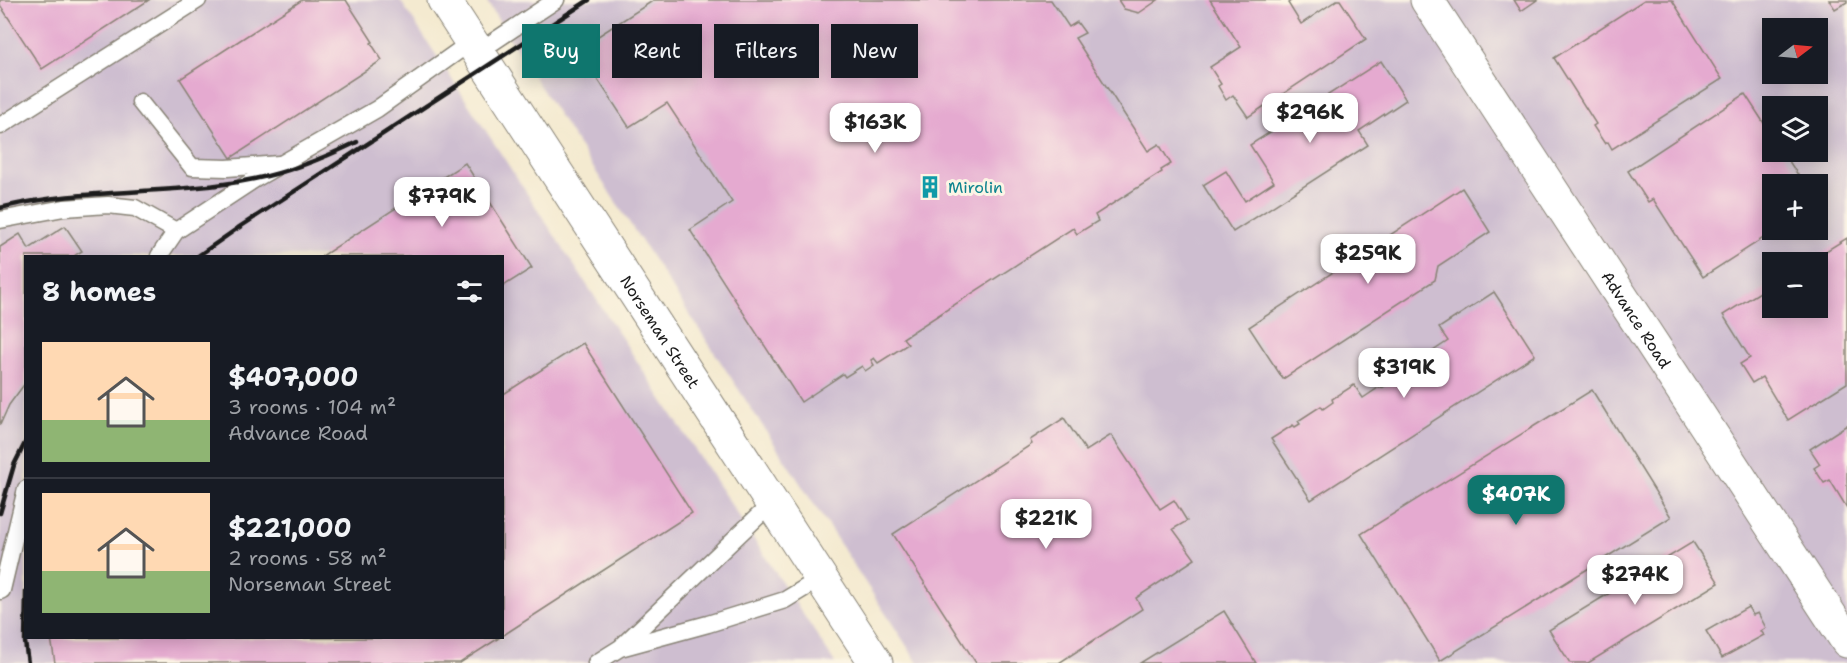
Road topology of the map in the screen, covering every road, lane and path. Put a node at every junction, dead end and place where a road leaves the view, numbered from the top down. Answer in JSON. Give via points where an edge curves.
{"nodes":[{"id":1,"x":198,"y":0,"type":"edge"},
{"id":2,"x":444,"y":0,"type":"edge"},
{"id":3,"x":556,"y":0,"type":"edge"},
{"id":4,"x":1427,"y":0,"type":"edge"},
{"id":5,"x":475,"y":47,"type":"junction"},
{"id":6,"x":140,"y":102,"type":"dead end"},
{"id":7,"x":0,"y":126,"type":"edge"},
{"id":8,"x":283,"y":163,"type":"junction"},
{"id":9,"x":0,"y":220,"type":"edge"},
{"id":10,"x":176,"y":231,"type":"junction"},
{"id":11,"x":160,"y":255,"type":"edge"},
{"id":12,"x":24,"y":497,"type":"edge"},
{"id":13,"x":772,"y":503,"type":"junction"},
{"id":14,"x":821,"y":578,"type":"junction"},
{"id":15,"x":0,"y":591,"type":"edge"},
{"id":16,"x":1847,"y":641,"type":"edge"},
{"id":17,"x":620,"y":648,"type":"junction"},
{"id":18,"x":596,"y":663,"type":"edge"},
{"id":19,"x":876,"y":663,"type":"edge"}],
"edges":[{"from":1,"to":7,"type":"lane"},
{"from":2,"to":5,"type":"street","name":"Norseman Street"},
{"from":3,"to":5,"type":"lane"},
{"from":4,"to":16,"type":"street","name":"Advance Road"},
{"from":5,"to":8,"type":"lane"},
{"from":5,"to":13,"type":"street","name":"Norseman Street"},
{"from":6,"to":8,"type":"lane","via":[[192,167]]},
{"from":8,"to":10,"type":"lane"},
{"from":9,"to":10,"type":"lane","via":[[64,208],[108,205],[135,208]]},
{"from":10,"to":11,"type":"lane"},
{"from":12,"to":15,"type":"lane"},
{"from":13,"to":14,"type":"street","name":"Norseman Street"},
{"from":13,"to":17,"type":"lane"},
{"from":14,"to":17,"type":"lane","via":[[785,600]]},
{"from":14,"to":19,"type":"street","name":"Norseman Street"},
{"from":17,"to":18,"type":"lane"}]}
